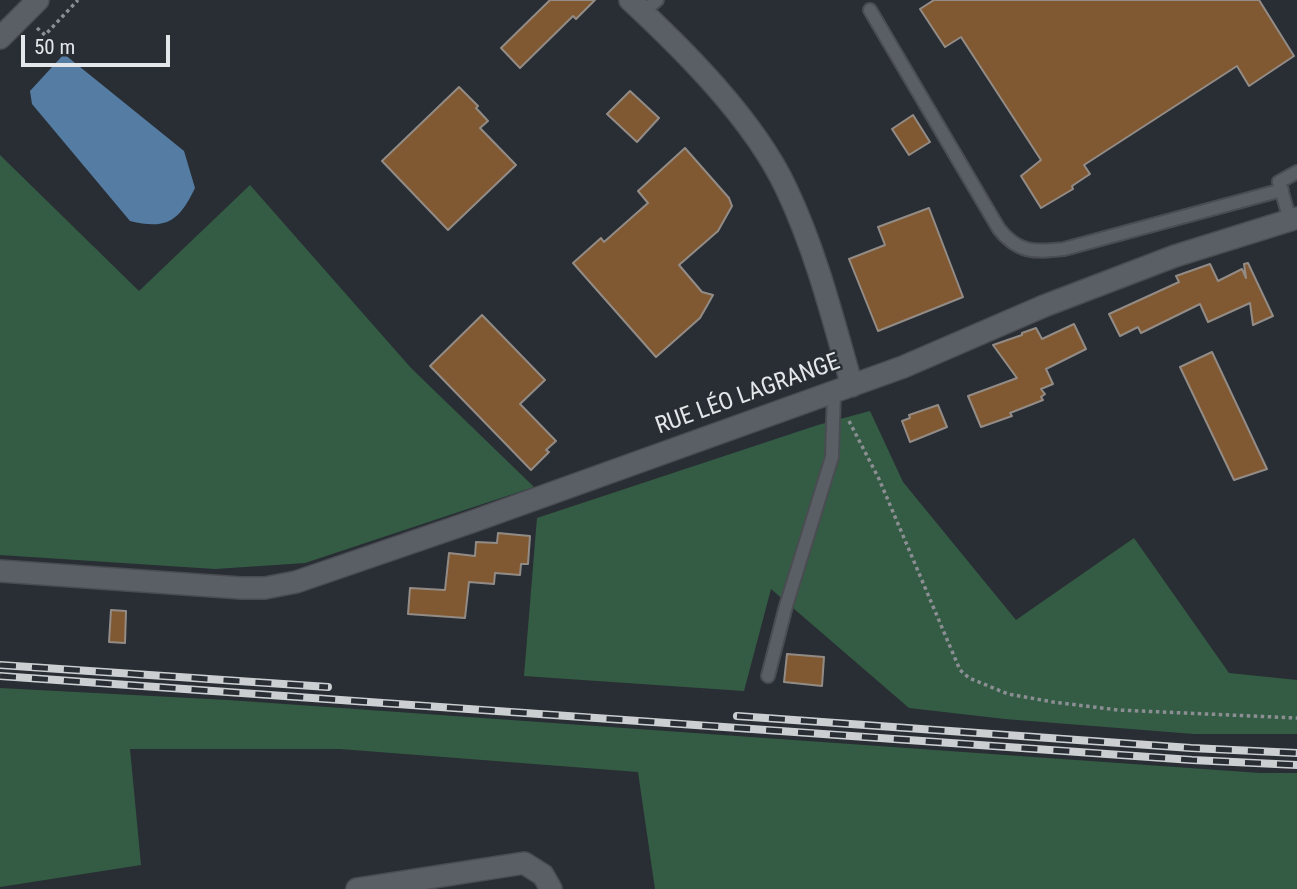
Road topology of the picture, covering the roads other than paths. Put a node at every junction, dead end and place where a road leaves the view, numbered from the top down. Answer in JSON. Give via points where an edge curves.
{"nodes":[{"id":1,"x":38,"y":0,"type":"edge"},
{"id":2,"x":643,"y":4,"type":"edge"},
{"id":3,"x":870,"y":9,"type":"dead end"},
{"id":4,"x":0,"y":38,"type":"edge"},
{"id":5,"x":1297,"y":172,"type":"edge"},
{"id":6,"x":1283,"y":190,"type":"junction"},
{"id":7,"x":1293,"y":219,"type":"edge"},
{"id":8,"x":843,"y":389,"type":"junction"},
{"id":9,"x":0,"y":570,"type":"edge"},
{"id":10,"x":768,"y":676,"type":"dead end"},
{"id":11,"x":357,"y":889,"type":"edge"},
{"id":12,"x":551,"y":889,"type":"edge"}],
"edges":[{"from":1,"to":4,"type":"street"},
{"from":2,"to":8,"type":"street","via":[[735,111],[786,187],[821,277]]},
{"from":3,"to":6,"type":"lane","via":[[999,229],[1009,241],[1032,252],[1064,249]]},
{"from":5,"to":6,"type":"lane","via":[[1279,182]]},
{"from":6,"to":7,"type":"lane"},
{"from":7,"to":8,"type":"street","name":"RUE LÉO LAGRANGE","via":[[1153,264]]},
{"from":8,"to":9,"type":"street","name":"RUE LÉO LAGRANGE","via":[[303,580],[258,588],[207,587]]},
{"from":8,"to":10,"type":"lane","via":[[832,457]]},
{"from":11,"to":12,"type":"street","via":[[524,863],[543,875]]}]}
